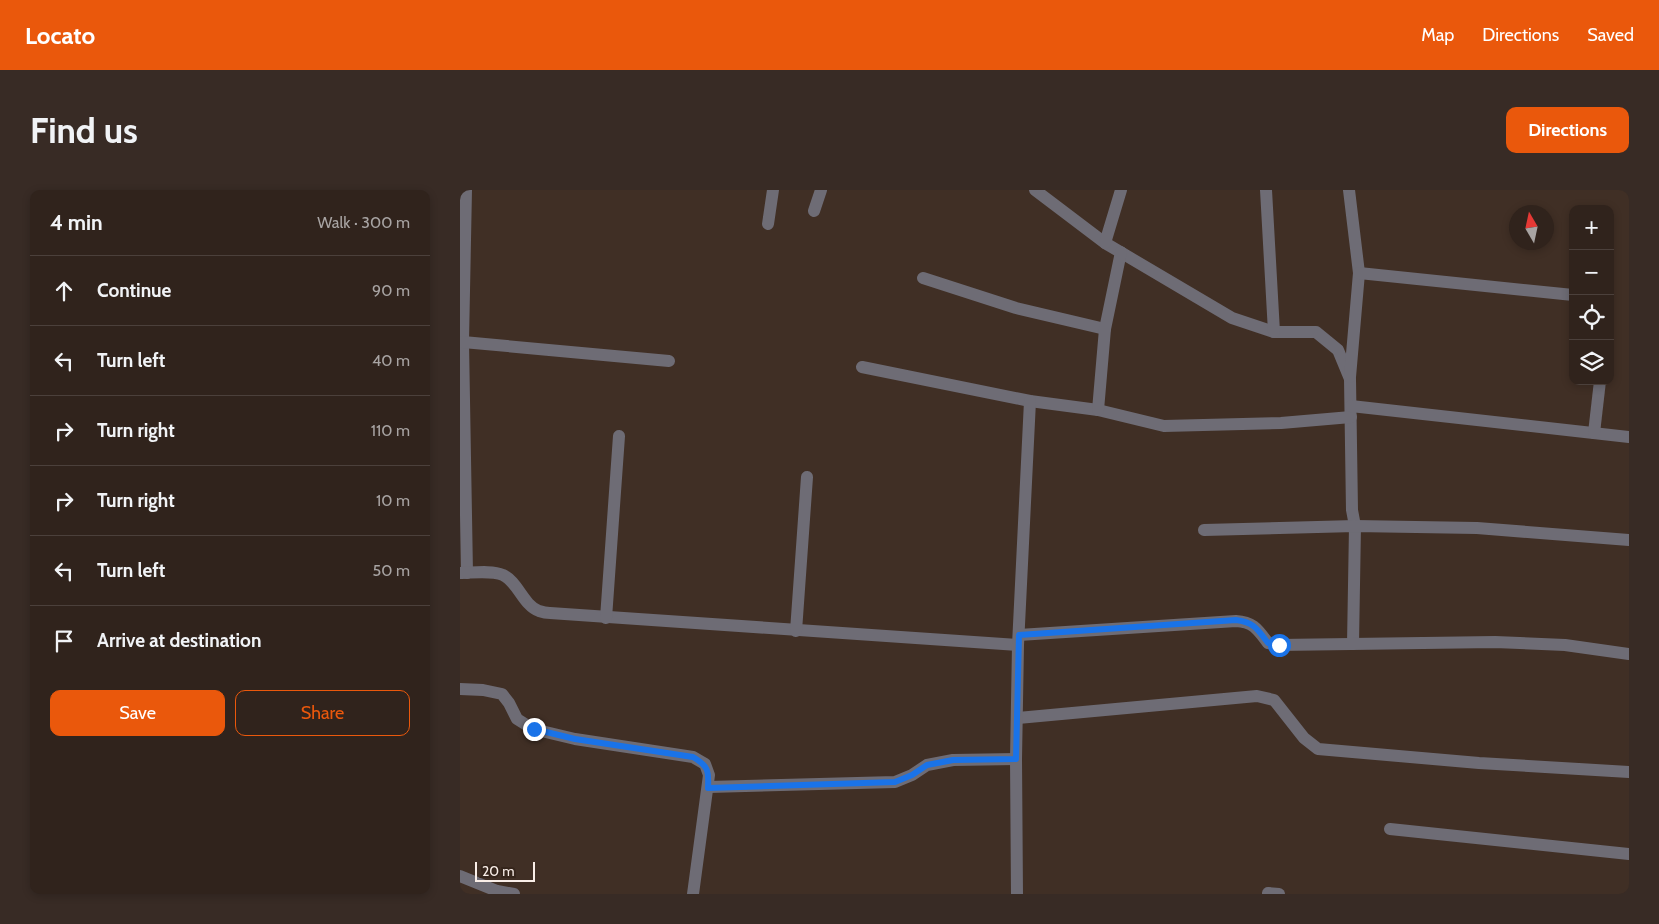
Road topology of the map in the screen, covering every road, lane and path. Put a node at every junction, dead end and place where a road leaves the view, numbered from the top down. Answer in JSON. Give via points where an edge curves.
{"nodes":[{"id":1,"x":466,"y":190,"type":"edge"},
{"id":2,"x":773,"y":190,"type":"edge"},
{"id":3,"x":821,"y":190,"type":"edge"},
{"id":4,"x":1036,"y":190,"type":"edge"},
{"id":5,"x":1121,"y":190,"type":"edge"},
{"id":6,"x":1266,"y":190,"type":"edge"},
{"id":7,"x":1349,"y":190,"type":"edge"},
{"id":8,"x":814,"y":211,"type":"dead end"},
{"id":9,"x":768,"y":224,"type":"dead end"},
{"id":10,"x":1105,"y":243,"type":"junction"},
{"id":11,"x":1121,"y":252,"type":"junction"},
{"id":12,"x":1359,"y":273,"type":"junction"},
{"id":13,"x":923,"y":278,"type":"dead end"},
{"id":14,"x":1569,"y":295,"type":"edge"},
{"id":15,"x":1104,"y":329,"type":"junction"},
{"id":16,"x":1274,"y":332,"type":"junction"},
{"id":17,"x":464,"y":342,"type":"junction"},
{"id":18,"x":669,"y":361,"type":"dead end"},
{"id":19,"x":862,"y":367,"type":"dead end"},
{"id":20,"x":1350,"y":379,"type":"junction"},
{"id":21,"x":1600,"y":385,"type":"edge"},
{"id":22,"x":1030,"y":401,"type":"junction"},
{"id":23,"x":462,"y":403,"type":"edge"},
{"id":24,"x":1098,"y":410,"type":"junction"},
{"id":25,"x":1351,"y":412,"type":"junction"},
{"id":26,"x":1594,"y":433,"type":"junction"},
{"id":27,"x":619,"y":436,"type":"dead end"},
{"id":28,"x":1629,"y":437,"type":"edge"},
{"id":29,"x":807,"y":477,"type":"dead end"},
{"id":30,"x":1355,"y":526,"type":"junction"},
{"id":31,"x":1204,"y":530,"type":"dead end"},
{"id":32,"x":1629,"y":540,"type":"edge"},
{"id":33,"x":463,"y":573,"type":"edge"},
{"id":34,"x":606,"y":618,"type":"junction"},
{"id":35,"x":796,"y":631,"type":"junction"},
{"id":36,"x":1019,"y":640,"type":"junction"},
{"id":37,"x":1353,"y":644,"type":"junction"},
{"id":38,"x":1629,"y":654,"type":"edge"},
{"id":39,"x":460,"y":689,"type":"edge"},
{"id":40,"x":1018,"y":718,"type":"junction"},
{"id":41,"x":1016,"y":759,"type":"junction"},
{"id":42,"x":1629,"y":772,"type":"edge"},
{"id":43,"x":708,"y":788,"type":"junction"},
{"id":44,"x":1390,"y":829,"type":"dead end"},
{"id":45,"x":1629,"y":854,"type":"edge"},
{"id":46,"x":460,"y":876,"type":"edge"},
{"id":47,"x":1268,"y":893,"type":"edge"},
{"id":48,"x":514,"y":894,"type":"edge"},
{"id":49,"x":693,"y":894,"type":"edge"},
{"id":50,"x":1017,"y":894,"type":"edge"},
{"id":51,"x":1279,"y":894,"type":"edge"}],
"edges":[{"from":1,"to":17,"type":"street"},
{"from":2,"to":9,"type":"street"},
{"from":3,"to":8,"type":"street"},
{"from":4,"to":10,"type":"street"},
{"from":5,"to":10,"type":"street"},
{"from":6,"to":16,"type":"street"},
{"from":7,"to":12,"type":"street"},
{"from":10,"to":11,"type":"street"},
{"from":11,"to":15,"type":"street"},
{"from":11,"to":16,"type":"street","via":[[1232,318]]},
{"from":12,"to":14,"type":"street"},
{"from":12,"to":20,"type":"street"},
{"from":13,"to":15,"type":"street","via":[[1016,308]]},
{"from":15,"to":24,"type":"street"},
{"from":16,"to":20,"type":"street","via":[[1316,332],[1338,350]]},
{"from":17,"to":18,"type":"street"},
{"from":17,"to":23,"type":"street"},
{"from":19,"to":22,"type":"street"},
{"from":20,"to":25,"type":"street"},
{"from":21,"to":26,"type":"street"},
{"from":22,"to":24,"type":"street"},
{"from":22,"to":36,"type":"street"},
{"from":23,"to":33,"type":"street"},
{"from":24,"to":25,"type":"street","via":[[1164,426],[1281,423]]},
{"from":25,"to":26,"type":"street"},
{"from":25,"to":30,"type":"street"},
{"from":26,"to":28,"type":"street"},
{"from":27,"to":34,"type":"street"},
{"from":29,"to":35,"type":"street"},
{"from":30,"to":31,"type":"street"},
{"from":30,"to":32,"type":"street","via":[[1477,528]]},
{"from":30,"to":37,"type":"street"},
{"from":33,"to":34,"type":"street","via":[[503,575],[537,610]]},
{"from":34,"to":35,"type":"street"},
{"from":35,"to":36,"type":"street"},
{"from":36,"to":37,"type":"street","via":[[1236,620],[1255,626],[1268,643]]},
{"from":36,"to":40,"type":"street"},
{"from":37,"to":38,"type":"street","via":[[1495,642],[1557,645]]},
{"from":39,"to":43,"type":"street","via":[[502,694],[517,719],[534,729],[575,739],[693,757],[705,764],[709,775]]},
{"from":40,"to":41,"type":"street"},
{"from":40,"to":42,"type":"street","via":[[1257,696],[1274,700],[1304,738],[1318,749]]},
{"from":41,"to":43,"type":"street","via":[[953,760],[927,765],[895,782]]},
{"from":41,"to":50,"type":"street"},
{"from":43,"to":49,"type":"street"},
{"from":44,"to":45,"type":"street"},
{"from":46,"to":48,"type":"street","via":[[497,891]]},
{"from":47,"to":51,"type":"street"}]}
